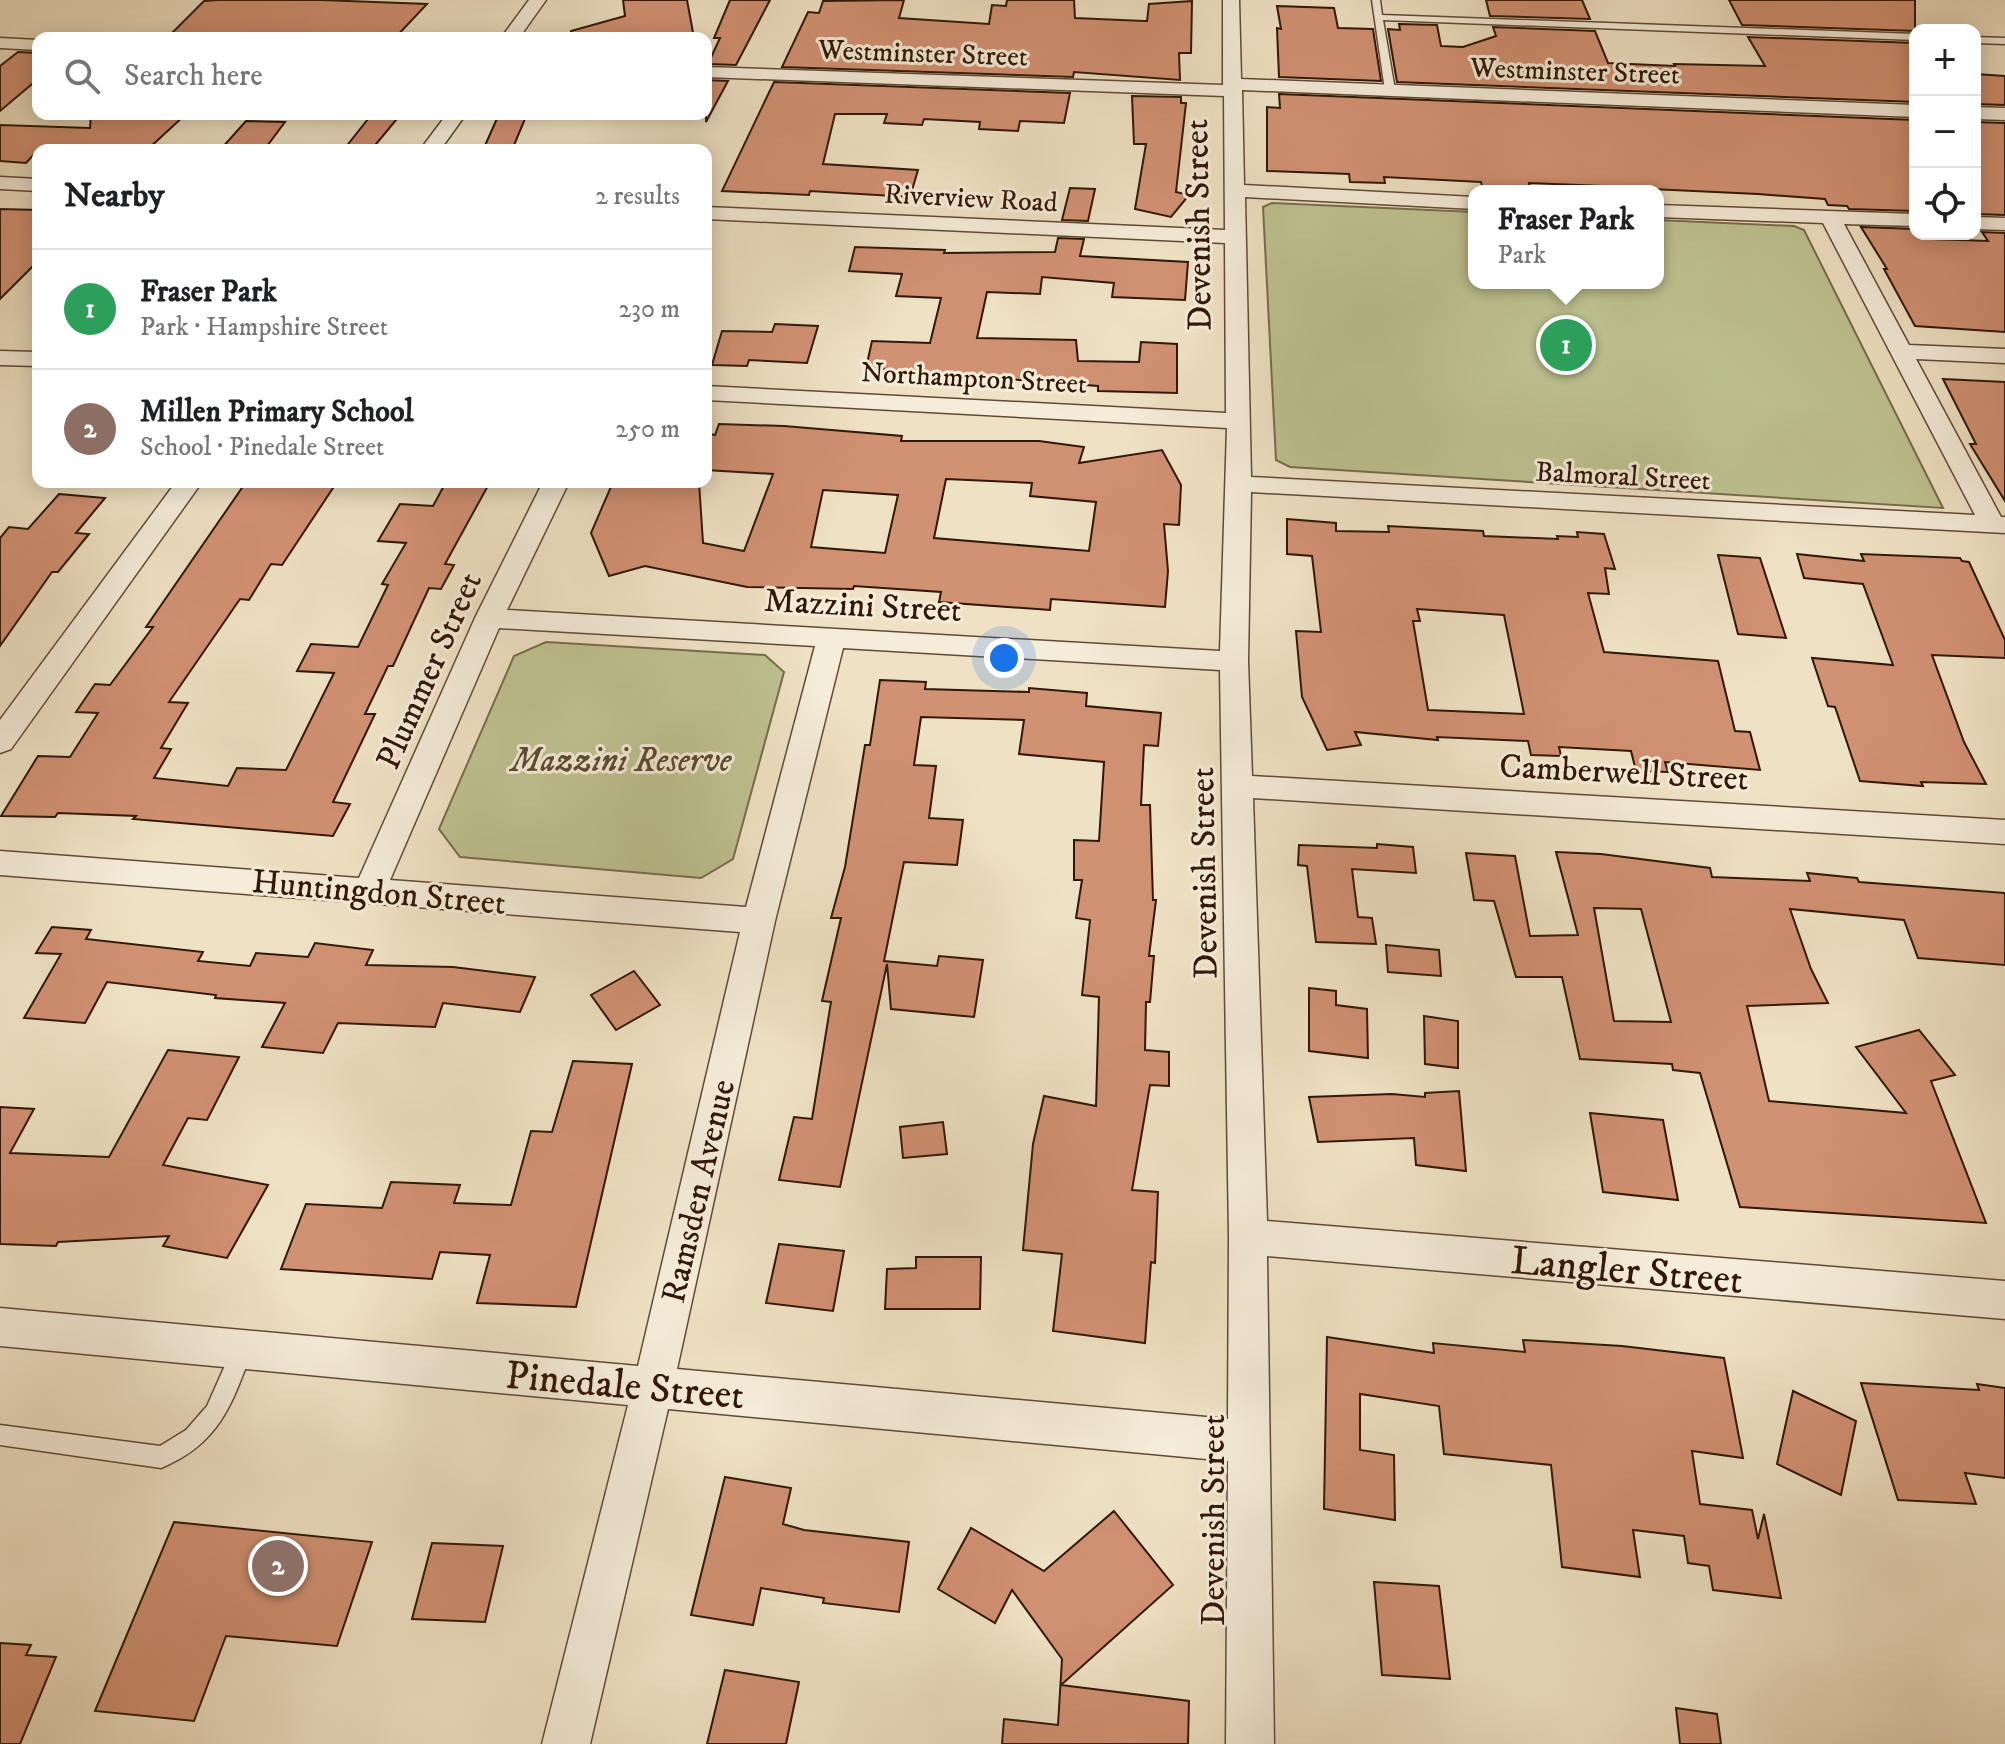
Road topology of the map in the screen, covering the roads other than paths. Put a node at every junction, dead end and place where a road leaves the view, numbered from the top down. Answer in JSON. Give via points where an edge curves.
{"nodes":[{"id":1,"x":538,"y":0,"type":"edge"},
{"id":2,"x":1231,"y":0,"type":"edge"},
{"id":3,"x":1376,"y":0,"type":"edge"},
{"id":4,"x":1379,"y":17,"type":"junction"},
{"id":5,"x":514,"y":32,"type":"edge"},
{"id":6,"x":1909,"y":37,"type":"edge"},
{"id":7,"x":1981,"y":40,"type":"edge"},
{"id":8,"x":2005,"y":41,"type":"edge"},
{"id":9,"x":0,"y":43,"type":"edge"},
{"id":10,"x":32,"y":45,"type":"edge"},
{"id":11,"x":712,"y":72,"type":"edge"},
{"id":12,"x":1233,"y":88,"type":"junction"},
{"id":13,"x":1390,"y":90,"type":"junction"},
{"id":14,"x":1909,"y":111,"type":"edge"},
{"id":15,"x":1981,"y":113,"type":"edge"},
{"id":16,"x":2005,"y":114,"type":"edge"},
{"id":17,"x":452,"y":120,"type":"edge"},
{"id":18,"x":434,"y":144,"type":"edge"},
{"id":19,"x":0,"y":183,"type":"edge"},
{"id":20,"x":32,"y":185,"type":"edge"},
{"id":21,"x":1235,"y":190,"type":"junction"},
{"id":22,"x":1468,"y":203,"type":"edge"},
{"id":23,"x":1664,"y":211,"type":"edge"},
{"id":24,"x":712,"y":213,"type":"edge"},
{"id":25,"x":1830,"y":217,"type":"junction"},
{"id":26,"x":1909,"y":220,"type":"edge"},
{"id":27,"x":1981,"y":223,"type":"edge"},
{"id":28,"x":2005,"y":224,"type":"edge"},
{"id":29,"x":1234,"y":237,"type":"junction"},
{"id":30,"x":1901,"y":351,"type":"junction"},
{"id":31,"x":2005,"y":356,"type":"edge"},
{"id":32,"x":0,"y":358,"type":"edge"},
{"id":33,"x":32,"y":359,"type":"edge"},
{"id":34,"x":712,"y":393,"type":"edge"},
{"id":35,"x":1239,"y":421,"type":"junction"},
{"id":36,"x":1238,"y":484,"type":"junction"},
{"id":37,"x":185,"y":488,"type":"edge"},
{"id":38,"x":553,"y":488,"type":"edge"},
{"id":39,"x":1998,"y":524,"type":"edge"},
{"id":40,"x":489,"y":618,"type":"junction"},
{"id":41,"x":831,"y":638,"type":"junction"},
{"id":42,"x":1234,"y":661,"type":"junction"},
{"id":43,"x":0,"y":742,"type":"edge"},
{"id":44,"x":1239,"y":786,"type":"junction"},
{"id":45,"x":2005,"y":832,"type":"edge"},
{"id":46,"x":0,"y":863,"type":"edge"},
{"id":47,"x":370,"y":890,"type":"junction"},
{"id":48,"x":759,"y":921,"type":"junction"},
{"id":49,"x":1248,"y":1237,"type":"junction"},
{"id":50,"x":2005,"y":1300,"type":"edge"},
{"id":51,"x":0,"y":1327,"type":"edge"},
{"id":52,"x":242,"y":1350,"type":"junction"},
{"id":53,"x":653,"y":1385,"type":"junction"},
{"id":54,"x":0,"y":1435,"type":"edge"},
{"id":55,"x":1250,"y":1442,"type":"junction"},
{"id":56,"x":566,"y":1744,"type":"edge"},
{"id":57,"x":1250,"y":1744,"type":"edge"}],
"edges":[{"from":1,"to":5,"type":"street"},
{"from":2,"to":12,"type":"street","name":"Devenish Street"},
{"from":3,"to":4,"type":"lane"},
{"from":4,"to":6,"type":"lane"},
{"from":4,"to":13,"type":"lane"},
{"from":7,"to":8,"type":"lane"},
{"from":9,"to":10,"type":"street"},
{"from":11,"to":12,"type":"street","name":"Westminster Street"},
{"from":12,"to":13,"type":"street","name":"Westminster Street"},
{"from":12,"to":21,"type":"street","name":"Devenish Street"},
{"from":13,"to":14,"type":"street","name":"Westminster Street"},
{"from":15,"to":16,"type":"street"},
{"from":17,"to":18,"type":"street"},
{"from":19,"to":20,"type":"street"},
{"from":21,"to":22,"type":"street"},
{"from":21,"to":29,"type":"street","name":"Devenish Street"},
{"from":23,"to":25,"type":"street"},
{"from":24,"to":29,"type":"street","name":"Riverview Road"},
{"from":25,"to":26,"type":"street"},
{"from":25,"to":30,"type":"street"},
{"from":27,"to":28,"type":"street"},
{"from":29,"to":35,"type":"street","name":"Devenish Street"},
{"from":30,"to":31,"type":"street"},
{"from":30,"to":39,"type":"street"},
{"from":32,"to":33,"type":"street"},
{"from":34,"to":35,"type":"street","name":"Northampton Street"},
{"from":35,"to":36,"type":"street","name":"Devenish Street"},
{"from":36,"to":39,"type":"street","name":"Balmoral Street"},
{"from":36,"to":42,"type":"street","name":"Devenish Street"},
{"from":37,"to":43,"type":"street"},
{"from":38,"to":40,"type":"street","name":"Plummer Street"},
{"from":40,"to":41,"type":"street","name":"Mazzini Street"},
{"from":40,"to":47,"type":"street","name":"Plummer Street"},
{"from":41,"to":42,"type":"street","name":"Mazzini Street"},
{"from":41,"to":48,"type":"street","name":"Ramsden Avenue"},
{"from":42,"to":44,"type":"street","name":"Devenish Street"},
{"from":44,"to":45,"type":"street","name":"Camberwell Street"},
{"from":44,"to":49,"type":"street","name":"Devenish Street"},
{"from":46,"to":47,"type":"street","name":"Huntingdon Street"},
{"from":47,"to":48,"type":"street","name":"Huntingdon Street"},
{"from":48,"to":53,"type":"street","name":"Ramsden Avenue"},
{"from":49,"to":50,"type":"street","name":"Langler Street"},
{"from":49,"to":55,"type":"street","name":"Devenish Street"},
{"from":51,"to":52,"type":"street","name":"Pinedale Street"},
{"from":52,"to":53,"type":"street","name":"Pinedale Street"},
{"from":52,"to":54,"type":"lane","via":[[204,1431],[161,1457]]},
{"from":53,"to":55,"type":"street","name":"Pinedale Street"},
{"from":53,"to":56,"type":"street","name":"Ramsden Avenue"},
{"from":55,"to":57,"type":"street","name":"Devenish Street"}]}
